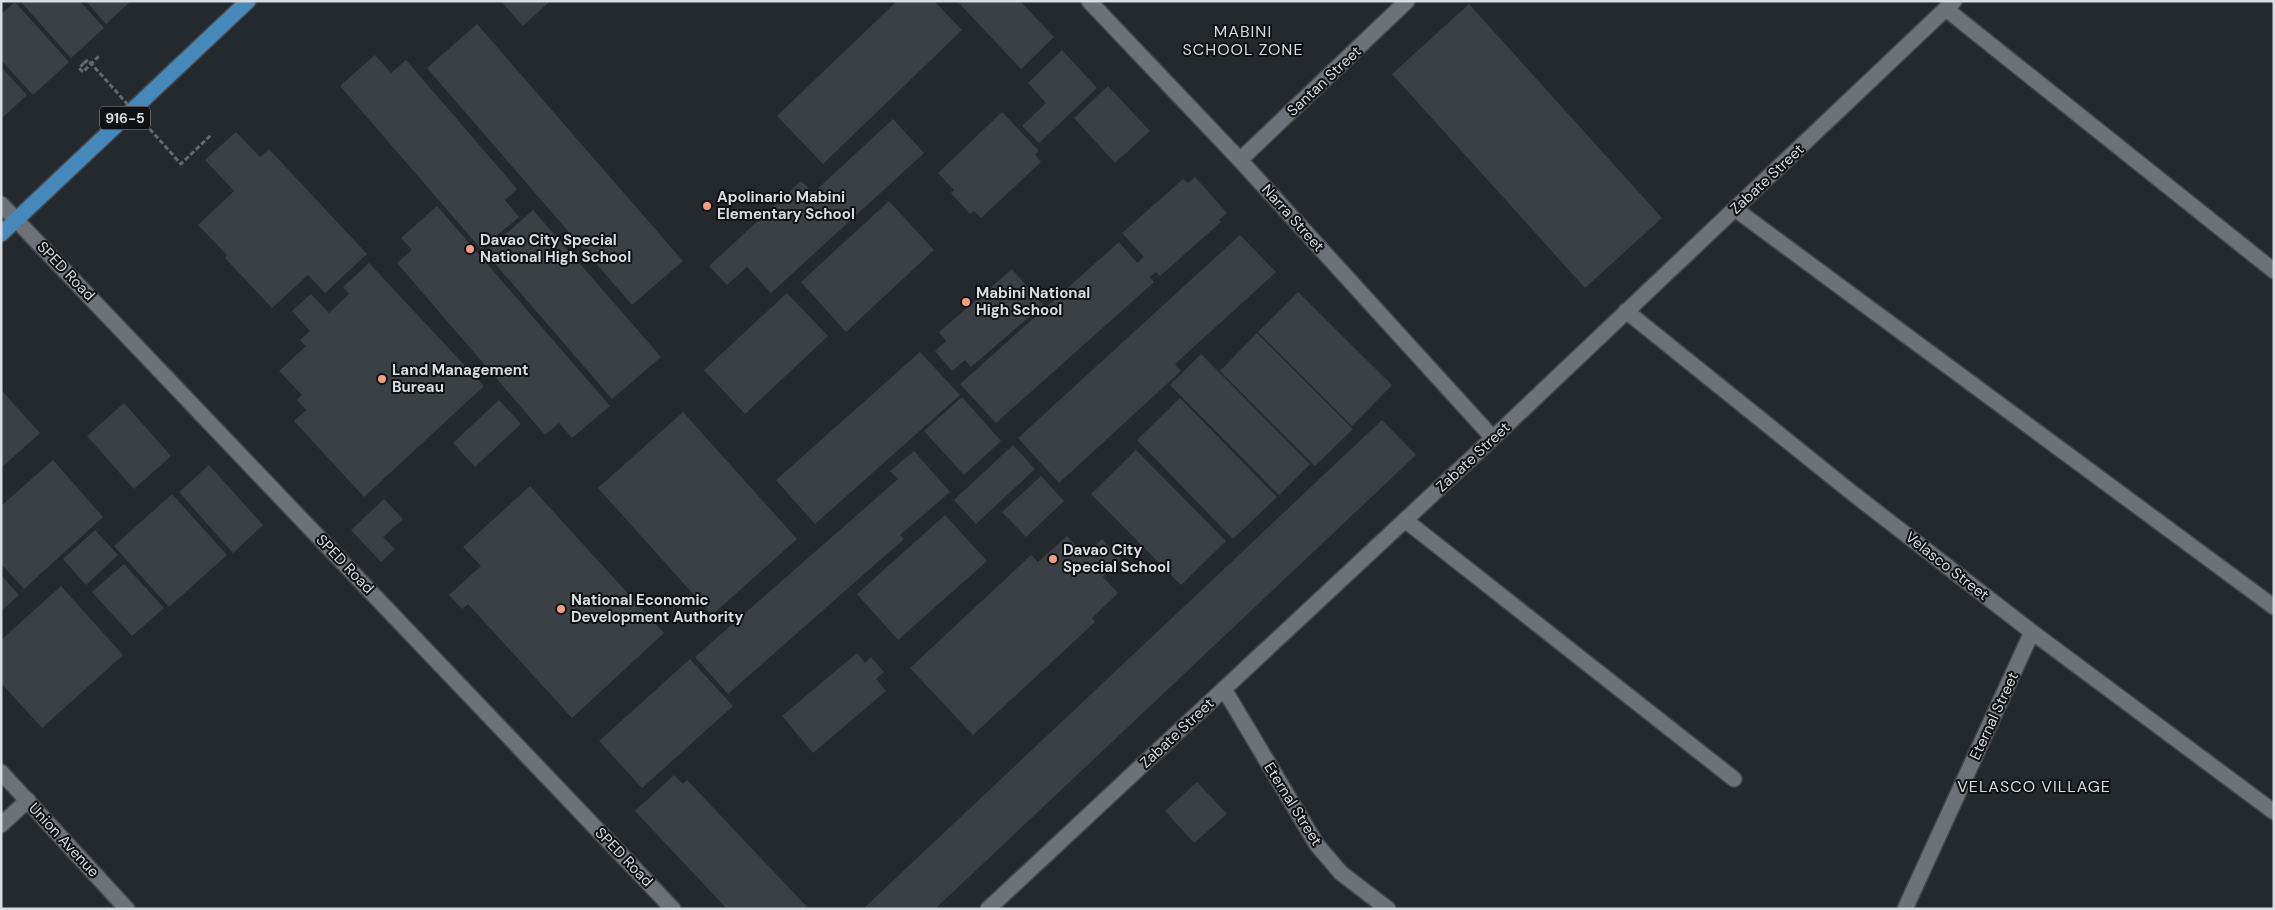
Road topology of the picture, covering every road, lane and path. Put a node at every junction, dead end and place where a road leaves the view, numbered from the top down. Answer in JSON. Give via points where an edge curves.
{"nodes":[{"id":1,"x":248,"y":1,"type":"edge"},
{"id":2,"x":1089,"y":1,"type":"edge"},
{"id":3,"x":1408,"y":1,"type":"edge"},
{"id":4,"x":1950,"y":5,"type":"edge"},
{"id":5,"x":100,"y":55,"type":"dead end"},
{"id":6,"x":211,"y":135,"type":"dead end"},
{"id":7,"x":1240,"y":160,"type":"junction"},
{"id":8,"x":1,"y":204,"type":"edge"},
{"id":9,"x":1735,"y":209,"type":"junction"},
{"id":10,"x":17,"y":220,"type":"junction"},
{"id":11,"x":1,"y":234,"type":"edge"},
{"id":12,"x":2274,"y":270,"type":"edge"},
{"id":13,"x":1626,"y":312,"type":"junction"},
{"id":14,"x":1493,"y":438,"type":"junction"},
{"id":15,"x":1405,"y":520,"type":"junction"},
{"id":16,"x":2274,"y":607,"type":"edge"},
{"id":17,"x":2032,"y":632,"type":"junction"},
{"id":18,"x":1224,"y":689,"type":"junction"},
{"id":19,"x":1,"y":772,"type":"edge"},
{"id":20,"x":1734,"y":779,"type":"dead end"},
{"id":21,"x":28,"y":800,"type":"junction"},
{"id":22,"x":2274,"y":812,"type":"edge"},
{"id":23,"x":1,"y":825,"type":"edge"},
{"id":24,"x":1381,"y":907,"type":"edge"},
{"id":25,"x":128,"y":909,"type":"edge"},
{"id":26,"x":673,"y":909,"type":"edge"},
{"id":27,"x":988,"y":909,"type":"edge"},
{"id":28,"x":1905,"y":909,"type":"edge"}],
"edges":[{"from":1,"to":10,"type":"main road","number":"916-5"},
{"from":2,"to":7,"type":"street","name":"Narra Street"},
{"from":3,"to":7,"type":"street","name":"Santan Street"},
{"from":4,"to":9,"type":"street","name":"Zabate Street"},
{"from":4,"to":12,"type":"street"},
{"from":5,"to":6,"type":"path","bridge":true,"via":[[83,72],[79,68],[88,60],[181,164]]},
{"from":7,"to":14,"type":"street","name":"Narra Street"},
{"from":8,"to":10,"type":"street","name":"SPED Road"},
{"from":9,"to":13,"type":"street","name":"Zabate Street"},
{"from":9,"to":16,"type":"street"},
{"from":10,"to":11,"type":"main road","number":"916-5"},
{"from":10,"to":26,"type":"street","name":"SPED Road"},
{"from":13,"to":14,"type":"street","name":"Zabate Street"},
{"from":13,"to":17,"type":"street","name":"Velasco Street"},
{"from":14,"to":15,"type":"street","name":"Zabate Street"},
{"from":15,"to":18,"type":"street","name":"Zabate Street"},
{"from":15,"to":20,"type":"street"},
{"from":17,"to":22,"type":"street","name":"Velasco Street"},
{"from":17,"to":28,"type":"street","name":"Eternal Street"},
{"from":18,"to":24,"type":"street","name":"Eternal Street","via":[[1317,845],[1341,873]]},
{"from":18,"to":27,"type":"street","name":"Zabate Street"},
{"from":19,"to":21,"type":"street","name":"Union Avenue"},
{"from":21,"to":23,"type":"street"},
{"from":21,"to":25,"type":"street","name":"Union Avenue"}]}
